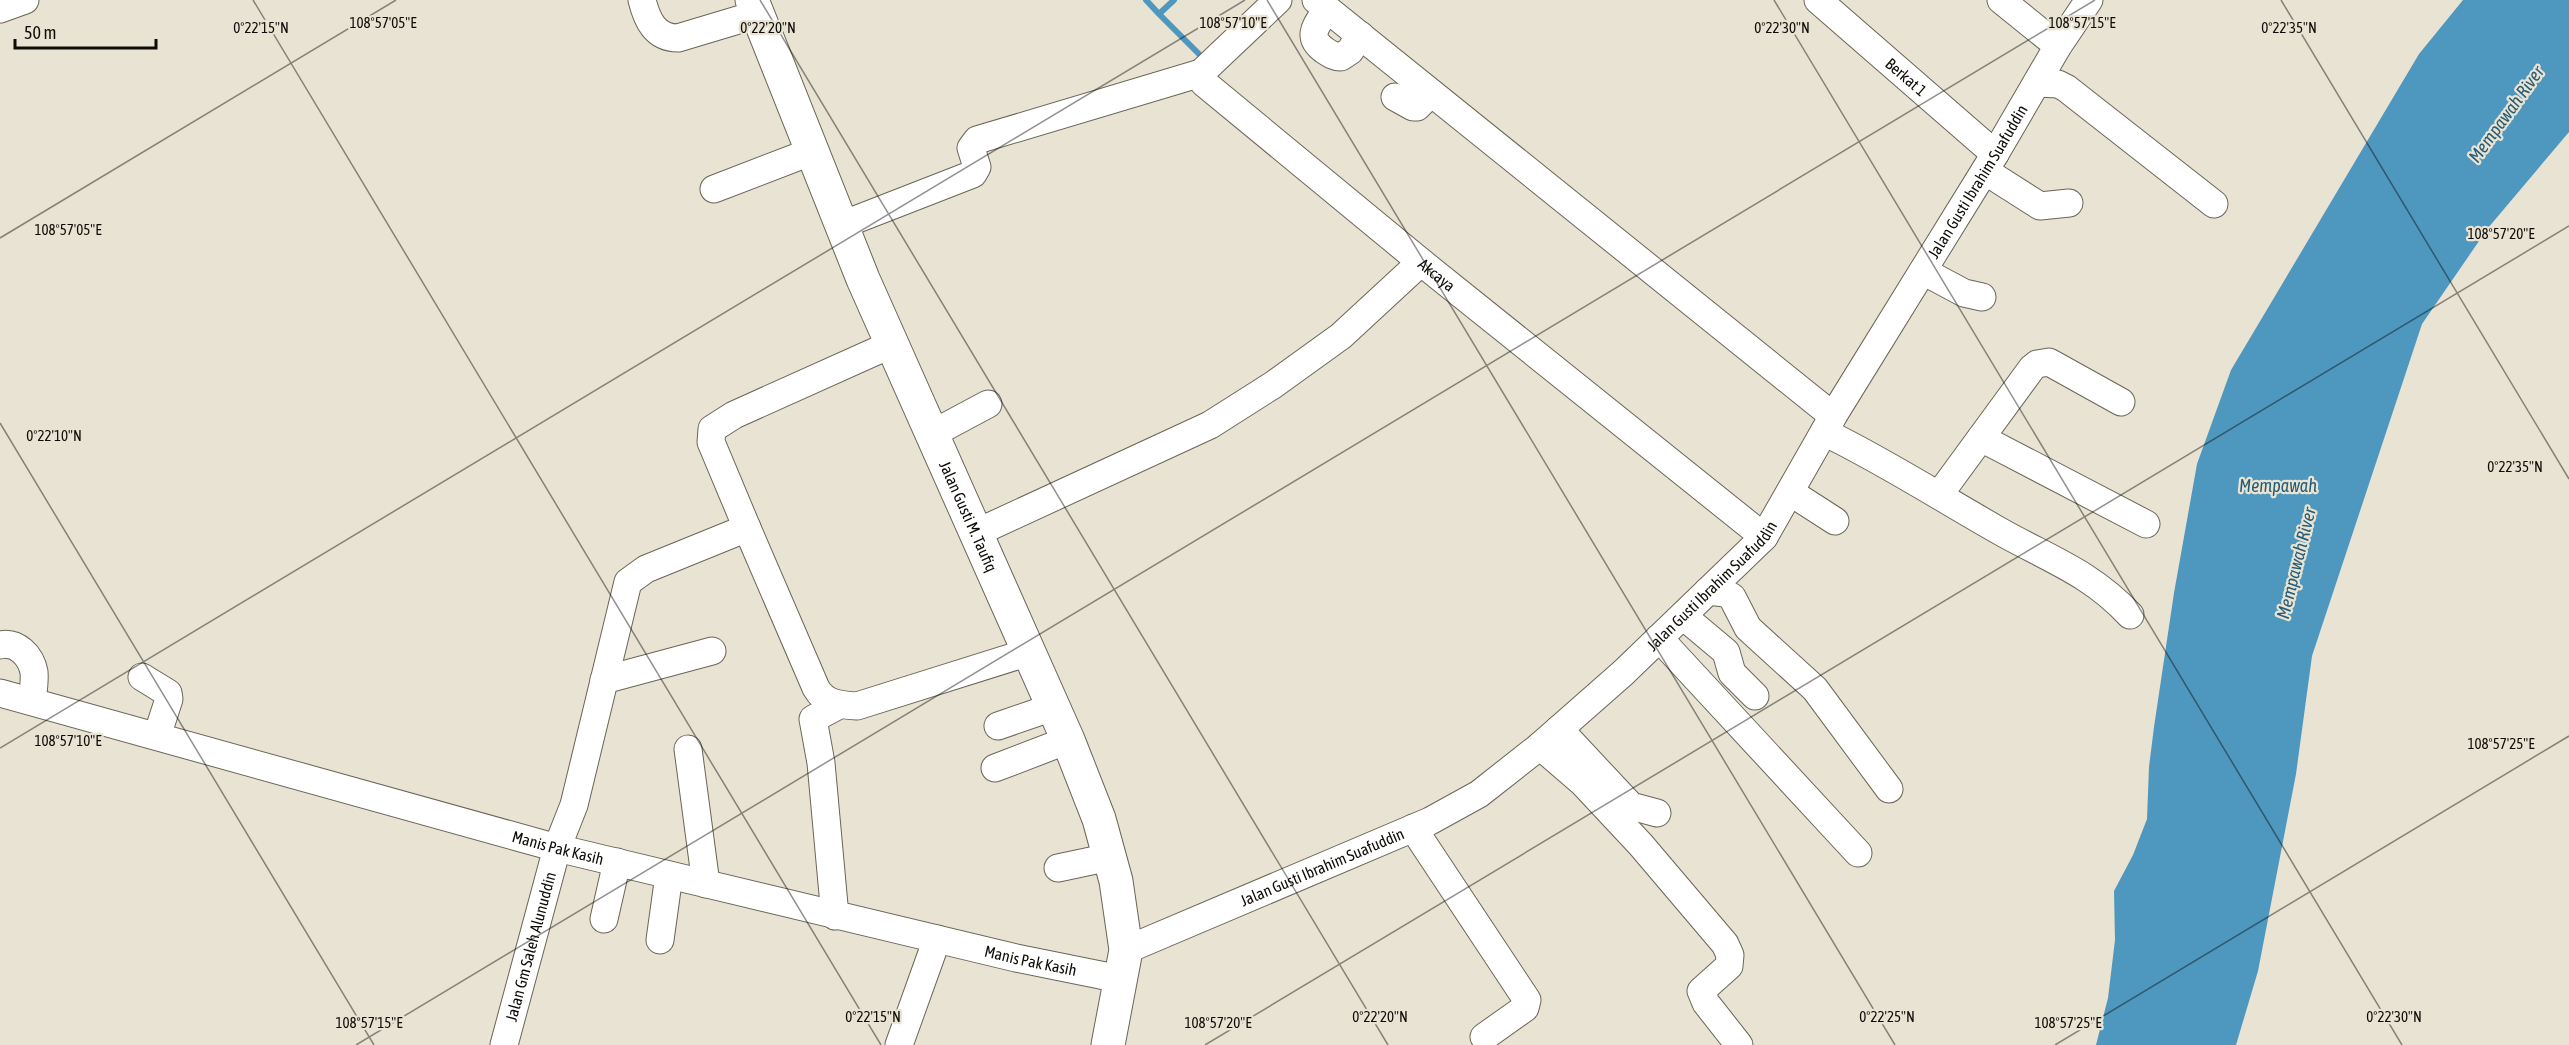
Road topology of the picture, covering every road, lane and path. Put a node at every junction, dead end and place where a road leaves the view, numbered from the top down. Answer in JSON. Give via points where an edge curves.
{"nodes":[{"id":1,"x":25,"y":0,"type":"edge"},
{"id":2,"x":642,"y":0,"type":"edge"},
{"id":3,"x":1278,"y":0,"type":"edge"},
{"id":4,"x":1818,"y":0,"type":"edge"},
{"id":5,"x":2001,"y":0,"type":"edge"},
{"id":6,"x":2089,"y":0,"type":"edge"},
{"id":7,"x":1322,"y":4,"type":"edge"},
{"id":8,"x":755,"y":7,"type":"edge"},
{"id":9,"x":0,"y":9,"type":"edge"},
{"id":10,"x":2058,"y":46,"type":"junction"},
{"id":11,"x":1201,"y":73,"type":"junction"},
{"id":12,"x":2037,"y":83,"type":"junction"},
{"id":13,"x":1431,"y":93,"type":"junction"},
{"id":14,"x":1395,"y":97,"type":"dead end"},
{"id":15,"x":813,"y":151,"type":"junction"},
{"id":16,"x":1990,"y":163,"type":"junction"},
{"id":17,"x":714,"y":189,"type":"dead end"},
{"id":18,"x":2069,"y":203,"type":"dead end"},
{"id":19,"x":2214,"y":204,"type":"dead end"},
{"id":20,"x":842,"y":225,"type":"junction"},
{"id":21,"x":1420,"y":262,"type":"junction"},
{"id":22,"x":1923,"y":271,"type":"junction"},
{"id":23,"x":1982,"y":297,"type":"dead end"},
{"id":24,"x":892,"y":344,"type":"junction"},
{"id":25,"x":2121,"y":402,"type":"dead end"},
{"id":26,"x":988,"y":404,"type":"dead end"},
{"id":27,"x":1829,"y":423,"type":"junction"},
{"id":28,"x":932,"y":434,"type":"junction"},
{"id":29,"x":1981,"y":438,"type":"junction"},
{"id":30,"x":1906,"y":465,"type":"dead end"},
{"id":31,"x":1790,"y":492,"type":"junction"},
{"id":32,"x":1939,"y":495,"type":"junction"},
{"id":33,"x":1835,"y":521,"type":"dead end"},
{"id":34,"x":2146,"y":524,"type":"dead end"},
{"id":35,"x":747,"y":528,"type":"junction"},
{"id":36,"x":976,"y":533,"type":"junction"},
{"id":37,"x":1764,"y":537,"type":"junction"},
{"id":38,"x":1708,"y":591,"type":"junction"},
{"id":39,"x":2130,"y":615,"type":"dead end"},
{"id":40,"x":1683,"y":616,"type":"junction"},
{"id":41,"x":1659,"y":638,"type":"junction"},
{"id":42,"x":0,"y":645,"type":"edge"},
{"id":43,"x":712,"y":651,"type":"dead end"},
{"id":44,"x":1029,"y":652,"type":"junction"},
{"id":45,"x":142,"y":677,"type":"dead end"},
{"id":46,"x":604,"y":680,"type":"junction"},
{"id":47,"x":0,"y":693,"type":"edge"},
{"id":48,"x":1755,"y":696,"type":"dead end"},
{"id":49,"x":32,"y":701,"type":"junction"},
{"id":50,"x":839,"y":705,"type":"junction"},
{"id":51,"x":1053,"y":707,"type":"junction"},
{"id":52,"x":998,"y":726,"type":"dead end"},
{"id":53,"x":158,"y":736,"type":"junction"},
{"id":54,"x":1550,"y":737,"type":"junction"},
{"id":55,"x":1068,"y":740,"type":"junction"},
{"id":56,"x":688,"y":749,"type":"dead end"},
{"id":57,"x":995,"y":768,"type":"dead end"},
{"id":58,"x":1889,"y":789,"type":"dead end"},
{"id":59,"x":1657,"y":813,"type":"dead end"},
{"id":60,"x":1413,"y":828,"type":"junction"},
{"id":61,"x":557,"y":848,"type":"junction"},
{"id":62,"x":1858,"y":853,"type":"dead end"},
{"id":63,"x":1110,"y":857,"type":"junction"},
{"id":64,"x":617,"y":862,"type":"junction"},
{"id":65,"x":1058,"y":868,"type":"dead end"},
{"id":66,"x":669,"y":875,"type":"junction"},
{"id":67,"x":706,"y":884,"type":"junction"},
{"id":68,"x":835,"y":916,"type":"junction"},
{"id":69,"x":604,"y":919,"type":"dead end"},
{"id":70,"x":937,"y":939,"type":"junction"},
{"id":71,"x":660,"y":940,"type":"dead end"},
{"id":72,"x":1123,"y":964,"type":"junction"},
{"id":73,"x":1484,"y":1037,"type":"dead end"},
{"id":74,"x":504,"y":1045,"type":"edge"},
{"id":75,"x":899,"y":1045,"type":"edge"},
{"id":76,"x":1108,"y":1045,"type":"edge"},
{"id":77,"x":1739,"y":1045,"type":"edge"}],
"edges":[{"from":1,"to":9,"type":"street"},
{"from":2,"to":8,"type":"street","via":[[656,31],[668,38],[678,38]]},
{"from":3,"to":11,"type":"street"},
{"from":4,"to":16,"type":"street","name":"Berkat 1"},
{"from":5,"to":10,"type":"street"},
{"from":6,"to":10,"type":"street","name":"Jalan Gusti Ibrahim Suafuddin"},
{"from":7,"to":13,"type":"street"},
{"from":8,"to":15,"type":"main road","name":"Jalan Gusti M. Taufiq"},
{"from":10,"to":12,"type":"street","name":"Jalan Gusti Ibrahim Suafuddin"},
{"from":11,"to":20,"type":"street","via":[[977,140],[971,148],[977,167],[973,174]]},
{"from":11,"to":21,"type":"street","name":"Akcaya","via":[[1204,83]]},
{"from":12,"to":16,"type":"street","name":"Jalan Gusti Ibrahim Suafuddin"},
{"from":12,"to":19,"type":"street","via":[[2066,88]]},
{"from":13,"to":14,"type":"street","via":[[1413,107]]},
{"from":13,"to":27,"type":"street"},
{"from":15,"to":17,"type":"street"},
{"from":15,"to":20,"type":"main road","name":"Jalan Gusti M. Taufiq"},
{"from":16,"to":18,"type":"street","name":"Berkat 1","via":[[2040,206]]},
{"from":16,"to":22,"type":"street","name":"Jalan Gusti Ibrahim Suafuddin"},
{"from":20,"to":24,"type":"main road","name":"Jalan Gusti M. Taufiq"},
{"from":21,"to":36,"type":"street","via":[[1341,336],[1210,425]]},
{"from":21,"to":37,"type":"street","name":"Akcaya"},
{"from":22,"to":23,"type":"street","via":[[1964,293]]},
{"from":22,"to":27,"type":"street","name":"Jalan Gusti Ibrahim Suafuddin"},
{"from":24,"to":28,"type":"main road","name":"Jalan Gusti M. Taufiq"},
{"from":24,"to":35,"type":"street","via":[[734,415],[712,429],[711,442]]},
{"from":25,"to":29,"type":"street","via":[[2049,362],[2043,363],[2032,368]]},
{"from":26,"to":28,"type":"street"},
{"from":27,"to":30,"type":"street"},
{"from":27,"to":31,"type":"street","name":"Jalan Gusti Ibrahim Suafuddin"},
{"from":27,"to":32,"type":"street","via":[[1868,453]]},
{"from":28,"to":36,"type":"main road","name":"Jalan Gusti M. Taufiq"},
{"from":29,"to":32,"type":"street"},
{"from":29,"to":34,"type":"street"},
{"from":31,"to":33,"type":"street"},
{"from":31,"to":37,"type":"street","name":"Jalan Gusti Ibrahim Suafuddin"},
{"from":32,"to":39,"type":"street","via":[[2093,581]]},
{"from":35,"to":46,"type":"street","name":"Jalan Gm Saleh Alunuddin","via":[[646,569],[628,582]]},
{"from":35,"to":50,"type":"street","via":[[816,688],[822,697]]},
{"from":36,"to":44,"type":"main road","name":"Jalan Gusti M. Taufiq"},
{"from":37,"to":38,"type":"street","name":"Jalan Gusti Ibrahim Suafuddin"},
{"from":38,"to":40,"type":"street","name":"Jalan Gusti Ibrahim Suafuddin"},
{"from":38,"to":58,"type":"street","via":[[1732,597],[1748,628],[1815,689]]},
{"from":40,"to":41,"type":"street","name":"Jalan Gusti Ibrahim Suafuddin"},
{"from":40,"to":48,"type":"street","via":[[1726,652],[1732,674]]},
{"from":41,"to":54,"type":"street","name":"Jalan Gusti Ibrahim Suafuddin"},
{"from":41,"to":62,"type":"street"},
{"from":42,"to":49,"type":"street","via":[[15,645],[29,660],[34,673]]},
{"from":43,"to":46,"type":"street"},
{"from":44,"to":50,"type":"street","via":[[857,706]]},
{"from":44,"to":51,"type":"main road","name":"Jalan Gusti M. Taufiq"},
{"from":45,"to":53,"type":"street","via":[[168,693]]},
{"from":46,"to":61,"type":"street","name":"Jalan Gm Saleh Alunuddin","via":[[574,805]]},
{"from":47,"to":49,"type":"street","name":"Manis Pak Kasih"},
{"from":49,"to":53,"type":"street","name":"Manis Pak Kasih"},
{"from":50,"to":68,"type":"street","via":[[813,719],[821,763]]},
{"from":51,"to":52,"type":"street"},
{"from":51,"to":55,"type":"main road","name":"Jalan Gusti M. Taufiq"},
{"from":53,"to":61,"type":"street","name":"Manis Pak Kasih"},
{"from":54,"to":59,"type":"street","via":[[1631,806]]},
{"from":54,"to":60,"type":"street","name":"Jalan Gusti Ibrahim Suafuddin","via":[[1479,794]]},
{"from":54,"to":77,"type":"street","via":[[1583,783],[1725,944],[1729,966],[1701,991]]},
{"from":55,"to":57,"type":"street"},
{"from":55,"to":63,"type":"main road","name":"Jalan Gusti M. Taufiq"},
{"from":56,"to":67,"type":"street"},
{"from":60,"to":72,"type":"street","name":"Jalan Gusti Ibrahim Suafuddin"},
{"from":60,"to":73,"type":"street","via":[[1527,1000],[1524,1008]]},
{"from":61,"to":64,"type":"street","name":"Manis Pak Kasih"},
{"from":61,"to":74,"type":"street","name":"Jalan Gm Saleh Alunuddin"},
{"from":63,"to":65,"type":"street"},
{"from":63,"to":72,"type":"main road","name":"Jalan Gusti M. Taufiq"},
{"from":64,"to":66,"type":"street","name":"Manis Pak Kasih"},
{"from":64,"to":69,"type":"street"},
{"from":66,"to":67,"type":"street","name":"Manis Pak Kasih"},
{"from":66,"to":71,"type":"street"},
{"from":67,"to":68,"type":"street","name":"Manis Pak Kasih"},
{"from":68,"to":70,"type":"street","name":"Manis Pak Kasih"},
{"from":70,"to":72,"type":"street","name":"Manis Pak Kasih"},
{"from":70,"to":75,"type":"street"},
{"from":72,"to":76,"type":"main road","name":"Jalan Gusti M. Taufiq"}]}
